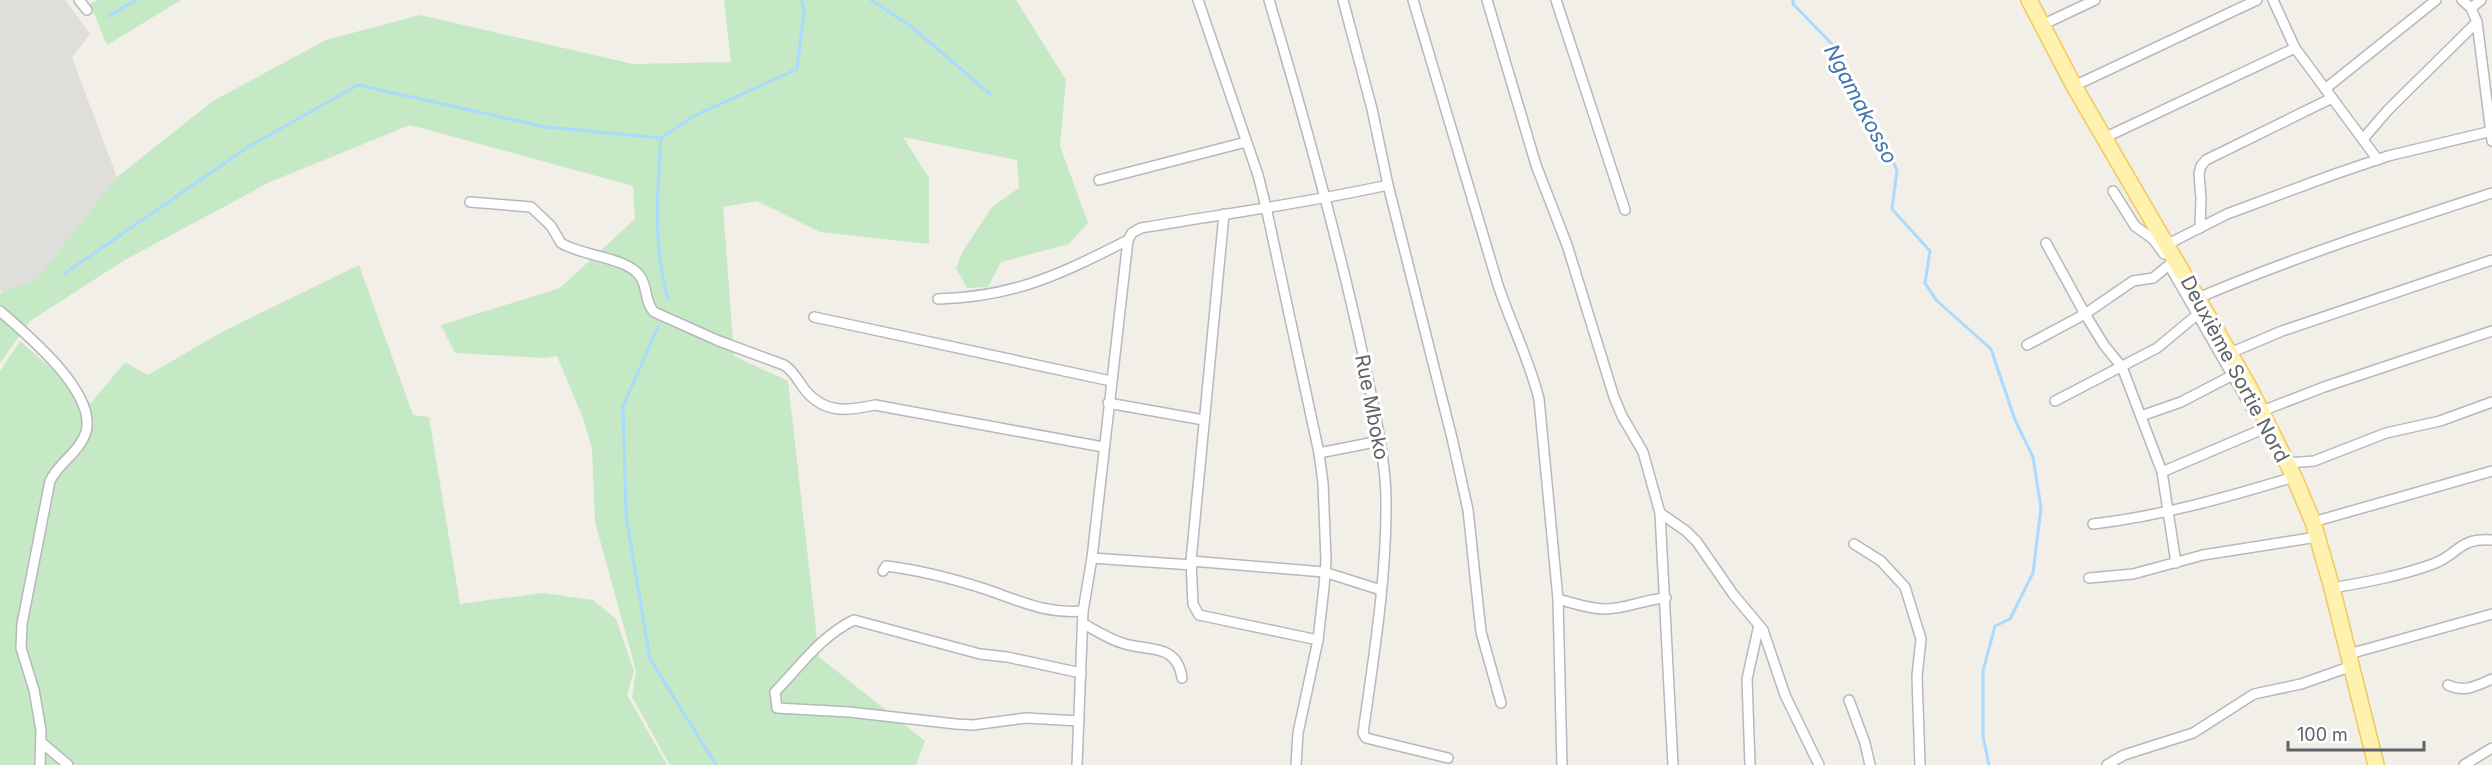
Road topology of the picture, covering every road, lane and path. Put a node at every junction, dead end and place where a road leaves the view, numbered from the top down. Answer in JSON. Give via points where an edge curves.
{"nodes":[{"id":1,"x":79,"y":0,"type":"edge"},
{"id":2,"x":1198,"y":0,"type":"edge"},
{"id":3,"x":1269,"y":0,"type":"edge"},
{"id":4,"x":1343,"y":0,"type":"edge"},
{"id":5,"x":1413,"y":0,"type":"edge"},
{"id":6,"x":1487,"y":0,"type":"edge"},
{"id":7,"x":1556,"y":0,"type":"edge"},
{"id":8,"x":2029,"y":0,"type":"edge"},
{"id":9,"x":2095,"y":0,"type":"edge"},
{"id":10,"x":2256,"y":0,"type":"edge"},
{"id":11,"x":2273,"y":0,"type":"edge"},
{"id":12,"x":2436,"y":0,"type":"edge"},
{"id":13,"x":2462,"y":0,"type":"edge"},
{"id":14,"x":2481,"y":0,"type":"edge"},
{"id":15,"x":2471,"y":8,"type":"junction"},
{"id":16,"x":87,"y":10,"type":"dead end"},
{"id":17,"x":2477,"y":22,"type":"junction"},
{"id":18,"x":2042,"y":25,"type":"junction"},
{"id":19,"x":2295,"y":48,"type":"junction"},
{"id":20,"x":2487,"y":61,"type":"edge"},
{"id":21,"x":2074,"y":86,"type":"junction"},
{"id":22,"x":2325,"y":89,"type":"junction"},
{"id":23,"x":2331,"y":98,"type":"junction"},
{"id":24,"x":2491,"y":134,"type":"edge"},
{"id":25,"x":2104,"y":138,"type":"junction"},
{"id":26,"x":2363,"y":139,"type":"junction"},
{"id":27,"x":1246,"y":142,"type":"junction"},
{"id":28,"x":2378,"y":159,"type":"junction"},
{"id":29,"x":1099,"y":180,"type":"dead end"},
{"id":30,"x":1388,"y":185,"type":"junction"},
{"id":31,"x":2113,"y":191,"type":"dead end"},
{"id":32,"x":2492,"y":194,"type":"edge"},
{"id":33,"x":1325,"y":199,"type":"junction"},
{"id":34,"x":470,"y":202,"type":"dead end"},
{"id":35,"x":1266,"y":207,"type":"junction"},
{"id":36,"x":1625,"y":210,"type":"dead end"},
{"id":37,"x":1224,"y":214,"type":"junction"},
{"id":38,"x":2199,"y":228,"type":"junction"},
{"id":39,"x":1128,"y":240,"type":"junction"},
{"id":40,"x":2046,"y":243,"type":"dead end"},
{"id":41,"x":2168,"y":244,"type":"junction"},
{"id":42,"x":2492,"y":260,"type":"edge"},
{"id":43,"x":2169,"y":265,"type":"junction"},
{"id":44,"x":2198,"y":298,"type":"junction"},
{"id":45,"x":938,"y":299,"type":"dead end"},
{"id":46,"x":0,"y":311,"type":"edge"},
{"id":47,"x":2085,"y":314,"type":"junction"},
{"id":48,"x":2198,"y":314,"type":"junction"},
{"id":49,"x":814,"y":317,"type":"dead end"},
{"id":50,"x":2492,"y":331,"type":"edge"},
{"id":51,"x":2027,"y":345,"type":"dead end"},
{"id":52,"x":2230,"y":353,"type":"junction"},
{"id":53,"x":2121,"y":367,"type":"junction"},
{"id":54,"x":2233,"y":375,"type":"junction"},
{"id":55,"x":1111,"y":381,"type":"junction"},
{"id":56,"x":2055,"y":400,"type":"dead end"},
{"id":57,"x":2492,"y":402,"type":"edge"},
{"id":58,"x":1108,"y":403,"type":"junction"},
{"id":59,"x":2262,"y":411,"type":"junction"},
{"id":60,"x":2141,"y":416,"type":"junction"},
{"id":61,"x":1204,"y":420,"type":"junction"},
{"id":62,"x":2263,"y":429,"type":"junction"},
{"id":63,"x":2276,"y":440,"type":"junction"},
{"id":64,"x":1380,"y":441,"type":"junction"},
{"id":65,"x":1103,"y":447,"type":"junction"},
{"id":66,"x":1319,"y":453,"type":"junction"},
{"id":67,"x":2290,"y":470,"type":"junction"},
{"id":68,"x":2492,"y":471,"type":"edge"},
{"id":69,"x":2163,"y":472,"type":"junction"},
{"id":70,"x":2168,"y":511,"type":"junction"},
{"id":71,"x":1660,"y":513,"type":"junction"},
{"id":72,"x":2093,"y":524,"type":"dead end"},
{"id":73,"x":2315,"y":529,"type":"junction"},
{"id":74,"x":2492,"y":540,"type":"edge"},
{"id":75,"x":1854,"y":544,"type":"dead end"},
{"id":76,"x":1092,"y":558,"type":"junction"},
{"id":77,"x":1191,"y":563,"type":"junction"},
{"id":78,"x":2176,"y":563,"type":"junction"},
{"id":79,"x":883,"y":572,"type":"dead end"},
{"id":80,"x":1324,"y":572,"type":"junction"},
{"id":81,"x":2089,"y":578,"type":"dead end"},
{"id":82,"x":2332,"y":588,"type":"junction"},
{"id":83,"x":1381,"y":590,"type":"junction"},
{"id":84,"x":1666,"y":598,"type":"junction"},
{"id":85,"x":1558,"y":599,"type":"junction"},
{"id":86,"x":1083,"y":611,"type":"junction"},
{"id":87,"x":2492,"y":614,"type":"edge"},
{"id":88,"x":1084,"y":624,"type":"junction"},
{"id":89,"x":1759,"y":625,"type":"junction"},
{"id":90,"x":1318,"y":640,"type":"junction"},
{"id":91,"x":2350,"y":660,"type":"junction"},
{"id":92,"x":1081,"y":673,"type":"junction"},
{"id":93,"x":1182,"y":678,"type":"dead end"},
{"id":94,"x":2492,"y":679,"type":"edge"},
{"id":95,"x":2448,"y":685,"type":"dead end"},
{"id":96,"x":1849,"y":700,"type":"dead end"},
{"id":97,"x":1501,"y":703,"type":"dead end"},
{"id":98,"x":1079,"y":721,"type":"junction"},
{"id":99,"x":41,"y":742,"type":"junction"},
{"id":100,"x":2492,"y":748,"type":"edge"},
{"id":101,"x":1448,"y":758,"type":"dead end"},
{"id":102,"x":40,"y":765,"type":"edge"},
{"id":103,"x":68,"y":765,"type":"edge"},
{"id":104,"x":1077,"y":765,"type":"edge"},
{"id":105,"x":1296,"y":765,"type":"edge"},
{"id":106,"x":1562,"y":765,"type":"edge"},
{"id":107,"x":1673,"y":765,"type":"edge"},
{"id":108,"x":1750,"y":765,"type":"edge"},
{"id":109,"x":1819,"y":765,"type":"edge"},
{"id":110,"x":1870,"y":765,"type":"edge"},
{"id":111,"x":1920,"y":765,"type":"edge"},
{"id":112,"x":2107,"y":765,"type":"edge"},
{"id":113,"x":2376,"y":765,"type":"edge"},
{"id":114,"x":2464,"y":765,"type":"edge"}],
"edges":[{"from":1,"to":16,"type":"street"},
{"from":2,"to":27,"type":"street"},
{"from":3,"to":33,"type":"street","name":"Rue Mboko"},
{"from":4,"to":30,"type":"street"},
{"from":5,"to":85,"type":"street","via":[[1498,285],[1539,399]]},
{"from":6,"to":71,"type":"street","via":[[1536,165],[1567,245],[1614,397],[1643,452]]},
{"from":7,"to":36,"type":"street"},
{"from":8,"to":18,"type":"main road","name":"Deuxième Sortie Nord"},
{"from":9,"to":18,"type":"street"},
{"from":10,"to":21,"type":"street"},
{"from":11,"to":19,"type":"street"},
{"from":12,"to":22,"type":"street"},
{"from":13,"to":15,"type":"street"},
{"from":14,"to":15,"type":"street"},
{"from":15,"to":17,"type":"street"},
{"from":17,"to":20,"type":"street"},
{"from":17,"to":26,"type":"street"},
{"from":18,"to":21,"type":"main road","name":"Deuxième Sortie Nord"},
{"from":19,"to":22,"type":"street"},
{"from":19,"to":25,"type":"street"},
{"from":20,"to":24,"type":"street"},
{"from":21,"to":25,"type":"main road","name":"Deuxième Sortie Nord"},
{"from":22,"to":23,"type":"street"},
{"from":23,"to":26,"type":"street"},
{"from":23,"to":38,"type":"street","via":[[2206,160],[2199,174]]},
{"from":24,"to":28,"type":"street"},
{"from":25,"to":41,"type":"main road","name":"Deuxième Sortie Nord"},
{"from":26,"to":28,"type":"street"},
{"from":27,"to":29,"type":"street"},
{"from":27,"to":35,"type":"street"},
{"from":28,"to":38,"type":"street"},
{"from":30,"to":33,"type":"street"},
{"from":30,"to":97,"type":"street","via":[[1465,500],[1481,632]]},
{"from":31,"to":43,"type":"street","via":[[2135,226],[2163,251]]},
{"from":32,"to":44,"type":"street","via":[[2391,225]]},
{"from":33,"to":35,"type":"street"},
{"from":33,"to":64,"type":"street","name":"Rue Mboko"},
{"from":34,"to":65,"type":"street","via":[[531,207],[551,226],[561,243],[627,267],[640,276],[648,305],[654,312],[784,365],[825,407],[850,411],[875,405]]},
{"from":35,"to":37,"type":"street"},
{"from":35,"to":66,"type":"street"},
{"from":37,"to":39,"type":"street","via":[[1141,228]]},
{"from":37,"to":61,"type":"street"},
{"from":38,"to":41,"type":"street"},
{"from":39,"to":45,"type":"street","via":[[1031,285],[974,297]]},
{"from":39,"to":55,"type":"street"},
{"from":40,"to":47,"type":"street"},
{"from":41,"to":44,"type":"main road","name":"Deuxième Sortie Nord"},
{"from":42,"to":52,"type":"street","via":[[2282,331]]},
{"from":43,"to":47,"type":"street","via":[[2153,279],[2133,281]]},
{"from":43,"to":48,"type":"street"},
{"from":44,"to":52,"type":"main road","name":"Deuxième Sortie Nord"},
{"from":46,"to":99,"type":"street","via":[[63,371],[87,419],[81,444],[50,481],[24,606],[21,648],[34,690]]},
{"from":47,"to":51,"type":"street"},
{"from":47,"to":53,"type":"street"},
{"from":48,"to":53,"type":"street","via":[[2157,348]]},
{"from":48,"to":54,"type":"street"},
{"from":49,"to":55,"type":"street"},
{"from":50,"to":59,"type":"street"},
{"from":52,"to":59,"type":"main road","name":"Deuxième Sortie Nord"},
{"from":53,"to":56,"type":"street"},
{"from":53,"to":60,"type":"street"},
{"from":54,"to":60,"type":"street","via":[[2181,402]]},
{"from":54,"to":62,"type":"street"},
{"from":55,"to":58,"type":"street"},
{"from":57,"to":67,"type":"street","via":[[2440,421],[2386,434]]},
{"from":58,"to":61,"type":"street"},
{"from":58,"to":65,"type":"street"},
{"from":59,"to":63,"type":"main road","name":"Deuxième Sortie Nord"},
{"from":60,"to":69,"type":"street"},
{"from":61,"to":77,"type":"street"},
{"from":62,"to":63,"type":"street"},
{"from":62,"to":69,"type":"street"},
{"from":63,"to":67,"type":"main road","name":"Deuxième Sortie Nord"},
{"from":64,"to":66,"type":"street"},
{"from":64,"to":83,"type":"street","name":"Rue Mboko","via":[[1386,496]]},
{"from":65,"to":76,"type":"street"},
{"from":66,"to":80,"type":"street","via":[[1324,499]]},
{"from":67,"to":70,"type":"street"},
{"from":67,"to":73,"type":"main road","name":"Deuxième Sortie Nord"},
{"from":68,"to":73,"type":"street"},
{"from":69,"to":70,"type":"street"},
{"from":70,"to":72,"type":"street"},
{"from":70,"to":78,"type":"street"},
{"from":71,"to":84,"type":"street"},
{"from":71,"to":89,"type":"street","via":[[1697,542]]},
{"from":73,"to":78,"type":"street"},
{"from":73,"to":82,"type":"main road","name":"Deuxième Sortie Nord"},
{"from":74,"to":82,"type":"street","via":[[2464,543],[2447,558],[2384,579]]},
{"from":75,"to":111,"type":"street","via":[[1881,561],[1905,586],[1921,639],[1917,676]]},
{"from":76,"to":77,"type":"street"},
{"from":76,"to":86,"type":"street"},
{"from":77,"to":80,"type":"street"},
{"from":77,"to":90,"type":"street","via":[[1193,604],[1199,615]]},
{"from":78,"to":81,"type":"street","via":[[2133,574]]},
{"from":79,"to":86,"type":"street","via":[[886,566],[903,568],[977,586],[1045,610]]},
{"from":80,"to":83,"type":"street"},
{"from":80,"to":90,"type":"street"},
{"from":82,"to":91,"type":"main road","name":"Deuxième Sortie Nord"},
{"from":83,"to":101,"type":"street","name":"Rue Mboko","via":[[1364,736]]},
{"from":84,"to":85,"type":"street","via":[[1606,609]]},
{"from":84,"to":107,"type":"street"},
{"from":85,"to":106,"type":"street"},
{"from":86,"to":88,"type":"street"},
{"from":87,"to":91,"type":"street"},
{"from":88,"to":92,"type":"street"},
{"from":88,"to":93,"type":"street","via":[[1124,644],[1168,654],[1181,667]]},
{"from":89,"to":108,"type":"street","via":[[1747,679]]},
{"from":89,"to":109,"type":"street","via":[[1769,643],[1785,694]]},
{"from":90,"to":105,"type":"street"},
{"from":91,"to":112,"type":"street","via":[[2301,684],[2254,694],[2193,733],[2124,755]]},
{"from":91,"to":113,"type":"main road","name":"Deuxième Sortie Nord"},
{"from":92,"to":98,"type":"street"},
{"from":92,"to":98,"type":"street","via":[[980,654],[854,620],[836,628],[776,692],[777,708],[973,725],[1026,718]]},
{"from":94,"to":95,"type":"street","via":[[2458,690]]},
{"from":96,"to":110,"type":"street"},
{"from":98,"to":104,"type":"street"},
{"from":99,"to":102,"type":"street"},
{"from":99,"to":103,"type":"street"},
{"from":100,"to":114,"type":"street"}]}
